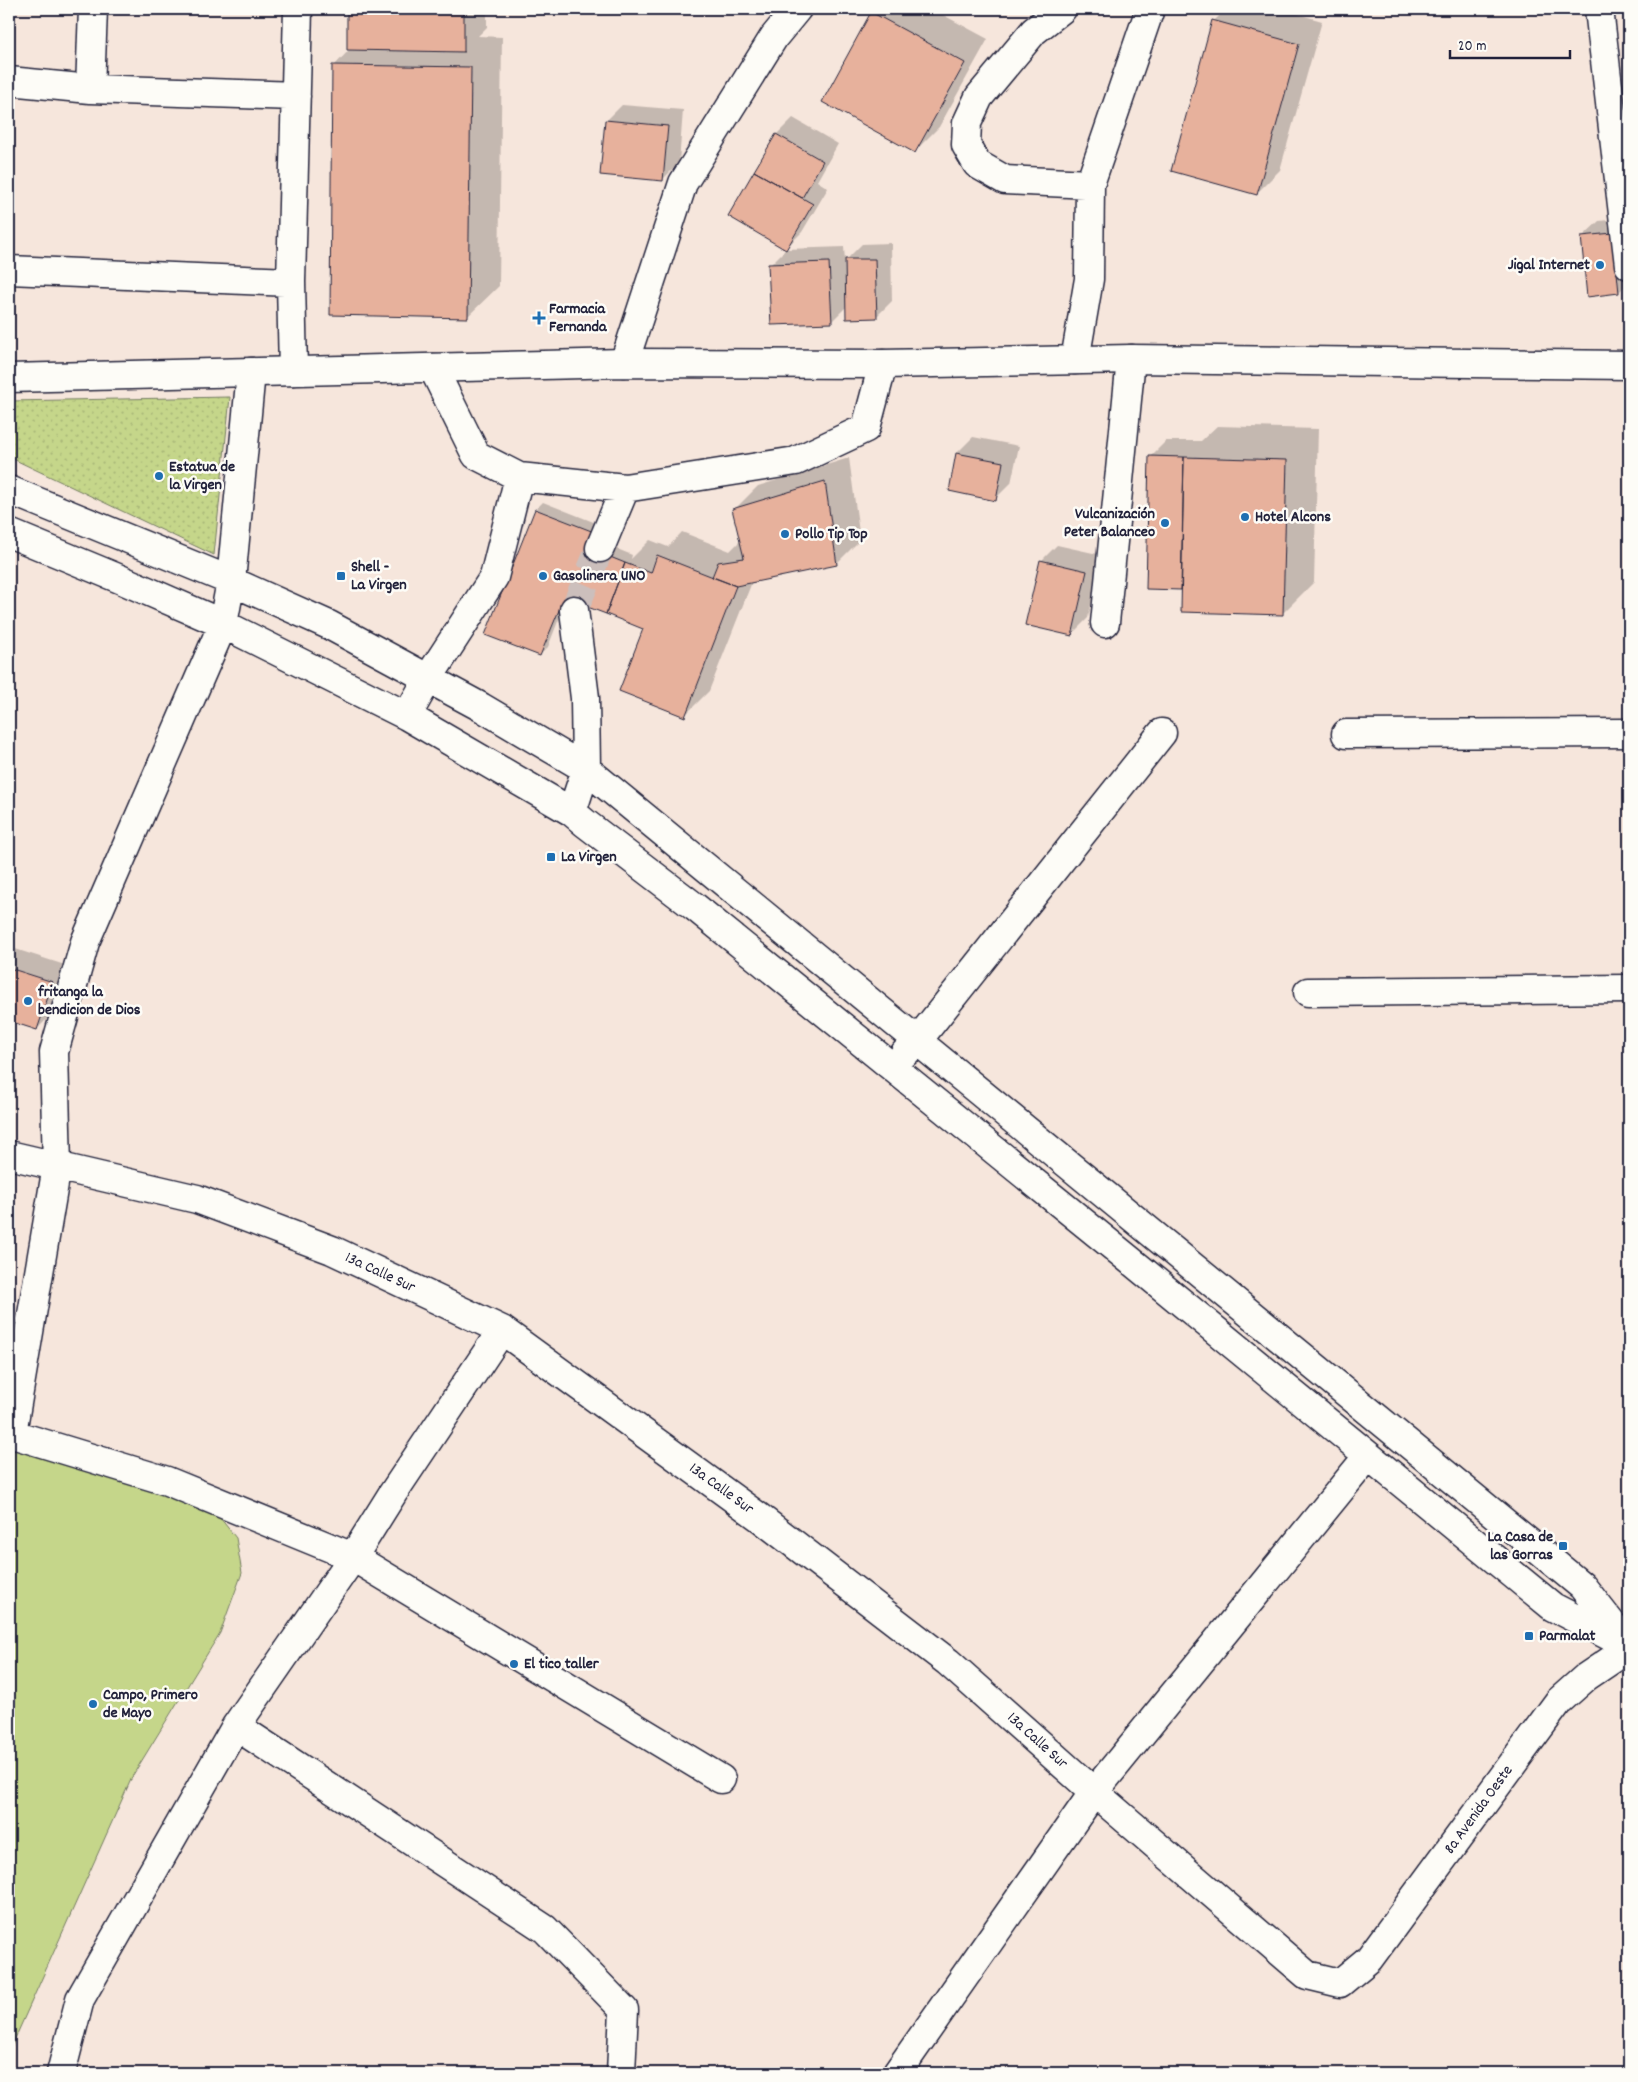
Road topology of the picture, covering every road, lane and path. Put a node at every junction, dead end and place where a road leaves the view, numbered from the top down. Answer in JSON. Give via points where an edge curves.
{"nodes":[{"id":1,"x":93,"y":9,"type":"edge"},
{"id":2,"x":298,"y":9,"type":"edge"},
{"id":3,"x":797,"y":9,"type":"edge"},
{"id":4,"x":1062,"y":9,"type":"edge"},
{"id":5,"x":1150,"y":9,"type":"edge"},
{"id":6,"x":1599,"y":9,"type":"edge"},
{"id":7,"x":9,"y":81,"type":"edge"},
{"id":8,"x":90,"y":89,"type":"junction"},
{"id":9,"x":296,"y":96,"type":"junction"},
{"id":10,"x":1090,"y":184,"type":"junction"},
{"id":11,"x":1629,"y":265,"type":"edge"},
{"id":12,"x":9,"y":270,"type":"edge"},
{"id":13,"x":291,"y":282,"type":"junction"},
{"id":14,"x":1075,"y":360,"type":"junction"},
{"id":15,"x":1131,"y":360,"type":"junction"},
{"id":16,"x":624,"y":363,"type":"junction"},
{"id":17,"x":883,"y":364,"type":"junction"},
{"id":18,"x":1629,"y":365,"type":"edge"},
{"id":19,"x":433,"y":368,"type":"junction"},
{"id":20,"x":293,"y":370,"type":"junction"},
{"id":21,"x":251,"y":372,"type":"junction"},
{"id":22,"x":9,"y":378,"type":"edge"},
{"id":23,"x":519,"y":477,"type":"junction"},
{"id":24,"x":625,"y":488,"type":"junction"},
{"id":25,"x":19,"y":494,"type":"edge"},
{"id":26,"x":12,"y":542,"type":"edge"},
{"id":27,"x":600,"y":548,"type":"tunnel mouth"},
{"id":28,"x":231,"y":581,"type":"junction"},
{"id":29,"x":574,"y":610,"type":"tunnel mouth"},
{"id":30,"x":1104,"y":623,"type":"dead end"},
{"id":31,"x":223,"y":624,"type":"junction"},
{"id":32,"x":429,"y":677,"type":"junction"},
{"id":33,"x":407,"y":716,"type":"junction"},
{"id":34,"x":1162,"y":733,"type":"dead end"},
{"id":35,"x":1629,"y":733,"type":"edge"},
{"id":36,"x":1346,"y":734,"type":"dead end"},
{"id":37,"x":586,"y":769,"type":"junction"},
{"id":38,"x":572,"y":812,"type":"junction"},
{"id":39,"x":1629,"y":989,"type":"edge"},
{"id":40,"x":1308,"y":992,"type":"dead end"},
{"id":41,"x":918,"y":1040,"type":"junction"},
{"id":42,"x":892,"y":1067,"type":"junction"},
{"id":43,"x":9,"y":1155,"type":"edge"},
{"id":44,"x":57,"y":1166,"type":"junction"},
{"id":45,"x":502,"y":1330,"type":"junction"},
{"id":46,"x":10,"y":1433,"type":"edge"},
{"id":47,"x":1368,"y":1456,"type":"junction"},
{"id":48,"x":353,"y":1557,"type":"junction"},
{"id":49,"x":1629,"y":1647,"type":"edge"},
{"id":50,"x":236,"y":1726,"type":"junction"},
{"id":51,"x":721,"y":1779,"type":"dead end"},
{"id":52,"x":1094,"y":1792,"type":"junction"},
{"id":53,"x":1340,"y":1983,"type":"joint"},
{"id":54,"x":62,"y":2073,"type":"edge"},
{"id":55,"x":621,"y":2073,"type":"edge"},
{"id":56,"x":897,"y":2073,"type":"edge"}],
"edges":[{"from":1,"to":8,"type":"street"},
{"from":2,"to":9,"type":"street"},
{"from":3,"to":16,"type":"street","via":[[774,38],[683,182]]},
{"from":4,"to":10,"type":"street","via":[[1034,31],[979,97],[967,123],[966,145],[977,164],[1005,180]]},
{"from":5,"to":10,"type":"street"},
{"from":6,"to":11,"type":"street"},
{"from":7,"to":8,"type":"street"},
{"from":8,"to":9,"type":"street"},
{"from":9,"to":13,"type":"street"},
{"from":10,"to":14,"type":"street","via":[[1089,279]]},
{"from":12,"to":13,"type":"street"},
{"from":13,"to":20,"type":"street"},
{"from":14,"to":15,"type":"street"},
{"from":14,"to":17,"type":"street"},
{"from":15,"to":18,"type":"street"},
{"from":15,"to":30,"type":"street"},
{"from":16,"to":17,"type":"street"},
{"from":16,"to":19,"type":"street"},
{"from":17,"to":24,"type":"street","via":[[866,428],[796,461]]},
{"from":19,"to":20,"type":"street"},
{"from":19,"to":23,"type":"street","via":[[476,455]]},
{"from":20,"to":21,"type":"street"},
{"from":21,"to":22,"type":"street"},
{"from":21,"to":28,"type":"street"},
{"from":23,"to":24,"type":"street"},
{"from":23,"to":32,"type":"street","via":[[494,577]]},
{"from":24,"to":27,"type":"street"},
{"from":25,"to":26,"type":"street"},
{"from":25,"to":28,"type":"street"},
{"from":26,"to":31,"type":"street"},
{"from":28,"to":31,"type":"street"},
{"from":28,"to":32,"type":"street","via":[[329,625]]},
{"from":29,"to":37,"type":"street","via":[[585,698]]},
{"from":31,"to":33,"type":"street"},
{"from":31,"to":44,"type":"street","via":[[86,942],[54,1052]]},
{"from":32,"to":33,"type":"street"},
{"from":32,"to":37,"type":"street"},
{"from":33,"to":38,"type":"street"},
{"from":34,"to":41,"type":"street"},
{"from":35,"to":36,"type":"street"},
{"from":37,"to":38,"type":"street"},
{"from":37,"to":41,"type":"street"},
{"from":38,"to":42,"type":"street"},
{"from":39,"to":40,"type":"street"},
{"from":41,"to":42,"type":"street"},
{"from":41,"to":49,"type":"street","via":[[1582,1586]]},
{"from":42,"to":47,"type":"street"},
{"from":43,"to":44,"type":"street","name":"13a Calle Sur"},
{"from":44,"to":45,"type":"street","name":"13a Calle Sur","via":[[196,1199],[332,1250]]},
{"from":44,"to":46,"type":"street"},
{"from":45,"to":48,"type":"street"},
{"from":45,"to":52,"type":"street","name":"13a Calle Sur","via":[[760,1516],[948,1662]]},
{"from":46,"to":48,"type":"street","via":[[166,1482]]},
{"from":47,"to":49,"type":"street","via":[[1553,1607]]},
{"from":47,"to":52,"type":"street"},
{"from":48,"to":50,"type":"street"},
{"from":48,"to":51,"type":"street"},
{"from":49,"to":53,"type":"street","name":"8a Avenida Oeste","via":[[1586,1677],[1559,1701],[1369,1959]]},
{"from":50,"to":54,"type":"street","via":[[80,1999]]},
{"from":50,"to":55,"type":"street","via":[[545,1928],[624,2010]]},
{"from":52,"to":53,"type":"street","name":"13a Calle Sur","via":[[1307,1975]]},
{"from":52,"to":56,"type":"street"}]}
